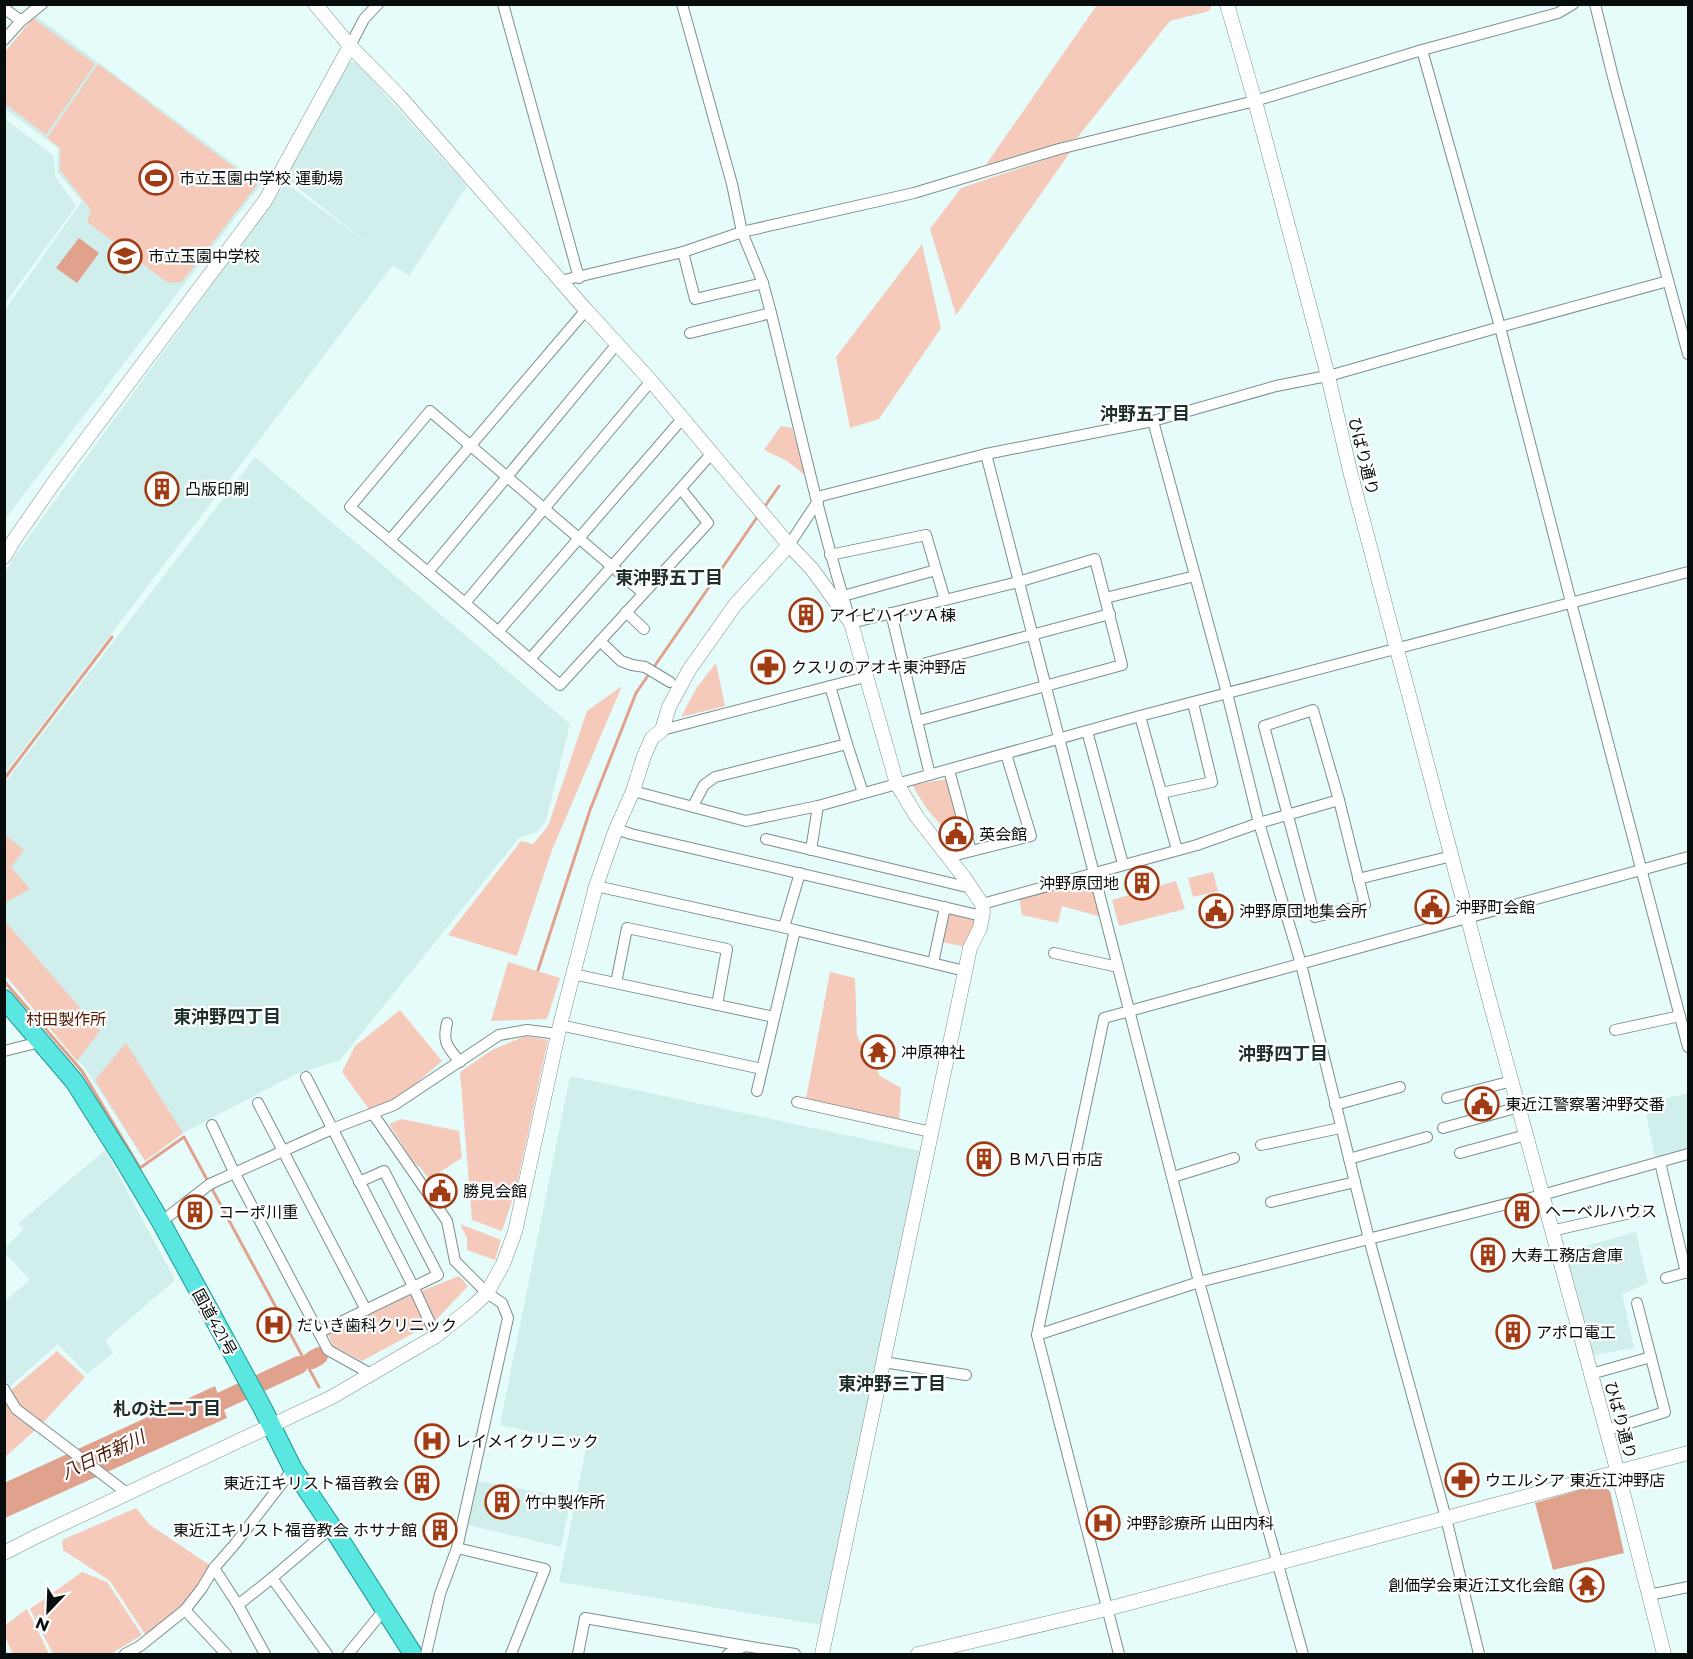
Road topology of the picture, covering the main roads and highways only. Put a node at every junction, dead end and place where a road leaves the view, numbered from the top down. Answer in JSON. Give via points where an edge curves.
{"nodes":[{"id":1,"x":4,"y":999,"type":"edge"},
{"id":2,"x":412,"y":1654,"type":"edge"}],
"edges":[{"from":1,"to":2,"type":"highway","name":"国道421号","via":[[74,1081],[124,1160],[293,1469]]}]}
